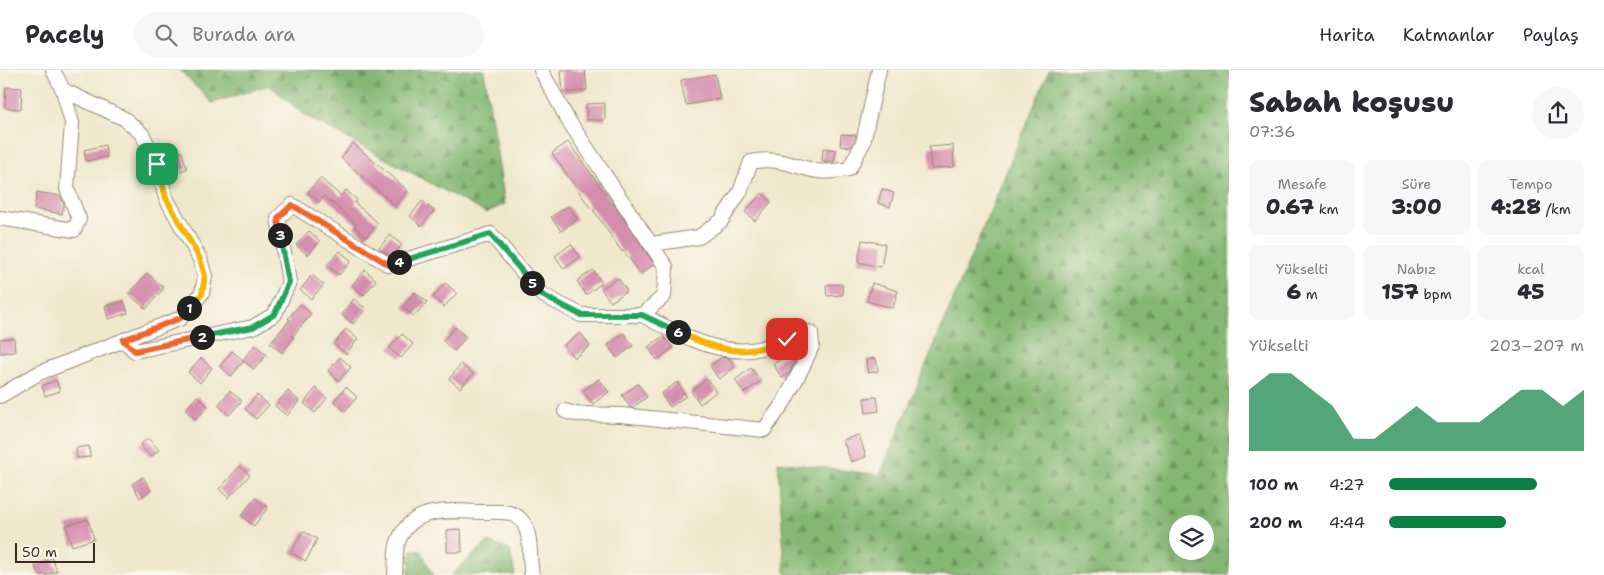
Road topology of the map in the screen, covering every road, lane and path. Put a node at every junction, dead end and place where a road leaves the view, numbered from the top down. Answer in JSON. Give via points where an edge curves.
{"nodes":[{"id":1,"x":53,"y":70,"type":"edge"},
{"id":2,"x":540,"y":70,"type":"edge"},
{"id":3,"x":879,"y":70,"type":"edge"},
{"id":4,"x":63,"y":90,"type":"junction"},
{"id":5,"x":0,"y":218,"type":"edge"},
{"id":6,"x":652,"y":244,"type":"junction"},
{"id":7,"x":642,"y":315,"type":"junction"},
{"id":8,"x":123,"y":340,"type":"junction"},
{"id":9,"x":0,"y":396,"type":"edge"},
{"id":10,"x":565,"y":411,"type":"dead end"},
{"id":11,"x":395,"y":575,"type":"edge"},
{"id":12,"x":532,"y":575,"type":"edge"}],
"edges":[{"from":1,"to":4,"type":"street"},
{"from":2,"to":6,"type":"street","via":[[568,120]]},
{"from":3,"to":6,"type":"street","via":[[863,143],[849,169],[820,171],[764,159],[751,162],[740,192],[720,221],[699,237]]},
{"from":4,"to":5,"type":"street","via":[[72,123],[67,189],[79,219],[74,230]]},
{"from":4,"to":8,"type":"street","via":[[125,119],[142,134],[157,164],[166,198],[200,259],[205,276],[202,294],[181,318]]},
{"from":6,"to":7,"type":"street","via":[[666,267],[664,296]]},
{"from":7,"to":8,"type":"street","via":[[581,315],[540,294],[490,234],[389,265],[292,205],[278,218],[289,282],[275,314],[253,327],[135,351]]},
{"from":7,"to":10,"type":"street","via":[[701,343],[735,351],[760,349],[804,332],[810,334],[812,346],[784,402],[764,430]]},
{"from":8,"to":9,"type":"street","via":[[39,373]]},
{"from":11,"to":12,"type":"street","via":[[401,534],[409,524],[440,510],[518,516],[526,527]]}]}
